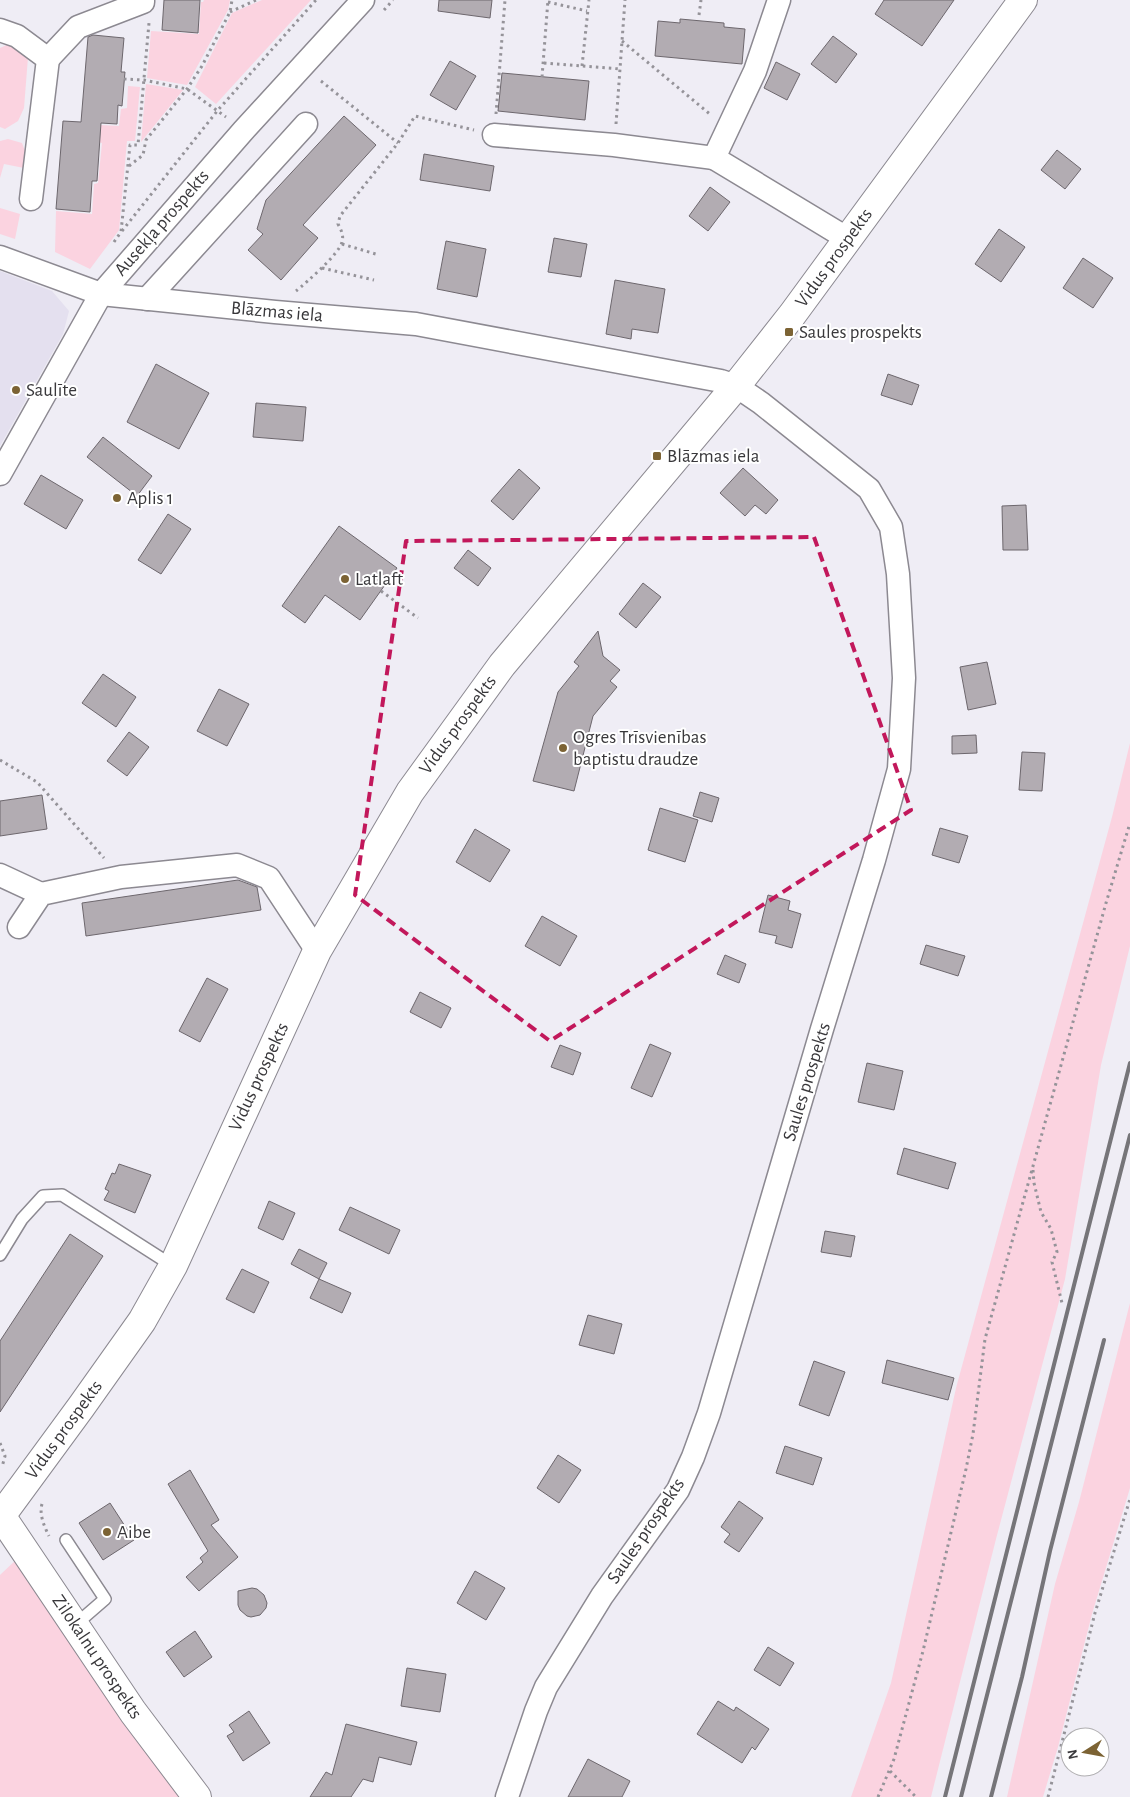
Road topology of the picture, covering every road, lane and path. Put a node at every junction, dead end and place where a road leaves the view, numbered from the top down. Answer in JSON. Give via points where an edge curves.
{"nodes":[{"id":1,"x":232,"y":0,"type":"edge"},
{"id":2,"x":256,"y":0,"type":"edge"},
{"id":3,"x":316,"y":0,"type":"edge"},
{"id":4,"x":363,"y":0,"type":"edge"},
{"id":5,"x":506,"y":0,"type":"edge"},
{"id":6,"x":589,"y":0,"type":"edge"},
{"id":7,"x":626,"y":0,"type":"edge"},
{"id":8,"x":701,"y":0,"type":"edge"},
{"id":9,"x":779,"y":0,"type":"edge"},
{"id":10,"x":1023,"y":0,"type":"edge"},
{"id":11,"x":548,"y":1,"type":"edge"},
{"id":12,"x":146,"y":10,"type":"edge"},
{"id":13,"x":587,"y":11,"type":"junction"},
{"id":14,"x":230,"y":12,"type":"junction"},
{"id":15,"x":699,"y":15,"type":"dead end"},
{"id":16,"x":0,"y":30,"type":"edge"},
{"id":17,"x":622,"y":41,"type":"junction"},
{"id":18,"x":48,"y":60,"type":"junction"},
{"id":19,"x":544,"y":63,"type":"junction"},
{"id":20,"x":582,"y":66,"type":"junction"},
{"id":21,"x":620,"y":68,"type":"junction"},
{"id":22,"x":542,"y":77,"type":"dead end"},
{"id":23,"x":124,"y":79,"type":"dead end"},
{"id":24,"x":144,"y":80,"type":"junction"},
{"id":25,"x":321,"y":81,"type":"dead end"},
{"id":26,"x":187,"y":89,"type":"junction"},
{"id":27,"x":218,"y":110,"type":"junction"},
{"id":28,"x":306,"y":124,"type":"dead end"},
{"id":29,"x":727,"y":128,"type":"junction"},
{"id":30,"x":244,"y":131,"type":"junction"},
{"id":31,"x":494,"y":135,"type":"junction"},
{"id":32,"x":398,"y":143,"type":"junction"},
{"id":33,"x":138,"y":145,"type":"junction"},
{"id":34,"x":144,"y":145,"type":"junction"},
{"id":35,"x":614,"y":145,"type":"junction"},
{"id":36,"x":714,"y":158,"type":"junction"},
{"id":37,"x":128,"y":167,"type":"junction"},
{"id":38,"x":31,"y":199,"type":"dead end"},
{"id":39,"x":121,"y":232,"type":"junction"},
{"id":40,"x":848,"y":239,"type":"junction"},
{"id":41,"x":342,"y":244,"type":"junction"},
{"id":42,"x":110,"y":248,"type":"dead end"},
{"id":43,"x":379,"y":255,"type":"dead end"},
{"id":44,"x":0,"y":257,"type":"edge"},
{"id":45,"x":321,"y":268,"type":"junction"},
{"id":46,"x":374,"y":280,"type":"dead end"},
{"id":47,"x":101,"y":294,"type":"junction"},
{"id":48,"x":147,"y":299,"type":"junction"},
{"id":49,"x":275,"y":312,"type":"junction"},
{"id":50,"x":736,"y":386,"type":"junction"},
{"id":51,"x":0,"y":474,"type":"edge"},
{"id":52,"x":381,"y":590,"type":"dead end"},
{"id":53,"x":418,"y":618,"type":"dead end"},
{"id":54,"x":0,"y":760,"type":"edge"},
{"id":55,"x":1130,"y":823,"type":"edge"},
{"id":56,"x":0,"y":875,"type":"edge"},
{"id":57,"x":121,"y":877,"type":"junction"},
{"id":58,"x":41,"y":894,"type":"junction"},
{"id":59,"x":19,"y":927,"type":"dead end"},
{"id":60,"x":317,"y":951,"type":"junction"},
{"id":61,"x":1033,"y":1166,"type":"junction"},
{"id":62,"x":0,"y":1255,"type":"edge"},
{"id":63,"x":173,"y":1266,"type":"junction"},
{"id":64,"x":1062,"y":1303,"type":"dead end"},
{"id":65,"x":0,"y":1443,"type":"edge"},
{"id":66,"x":2,"y":1467,"type":"dead end"},
{"id":67,"x":46,"y":1498,"type":"dead end"},
{"id":68,"x":1130,"y":1499,"type":"edge"},
{"id":69,"x":0,"y":1516,"type":"edge"},
{"id":70,"x":66,"y":1540,"type":"dead end"},
{"id":71,"x":53,"y":1541,"type":"dead end"},
{"id":72,"x":75,"y":1625,"type":"junction"},
{"id":73,"x":890,"y":1771,"type":"junction"},
{"id":74,"x":197,"y":1797,"type":"edge"},
{"id":75,"x":507,"y":1797,"type":"edge"},
{"id":76,"x":878,"y":1797,"type":"edge"},
{"id":77,"x":916,"y":1797,"type":"edge"},
{"id":78,"x":1048,"y":1797,"type":"edge"}],
"edges":[{"from":1,"to":14,"type":"path"},
{"from":2,"to":14,"type":"path"},
{"from":3,"to":27,"type":"path"},
{"from":4,"to":30,"type":"street","name":"Ausekļa prospekts"},
{"from":5,"to":31,"type":"path"},
{"from":6,"to":13,"type":"path"},
{"from":7,"to":17,"type":"path"},
{"from":8,"to":15,"type":"path"},
{"from":9,"to":29,"type":"street","via":[[755,71]]},
{"from":10,"to":40,"type":"main road","name":"Vidus prospekts"},
{"from":11,"to":13,"type":"path"},
{"from":11,"to":19,"type":"path"},
{"from":12,"to":18,"type":"street","via":[[143,2],[78,27]]},
{"from":12,"to":24,"type":"path"},
{"from":13,"to":20,"type":"path"},
{"from":14,"to":26,"type":"path"},
{"from":16,"to":18,"type":"street","via":[[17,36]]},
{"from":17,"to":21,"type":"path"},
{"from":17,"to":29,"type":"path"},
{"from":18,"to":38,"type":"street"},
{"from":19,"to":20,"type":"path"},
{"from":19,"to":22,"type":"path"},
{"from":20,"to":21,"type":"path"},
{"from":21,"to":35,"type":"path"},
{"from":23,"to":24,"type":"path"},
{"from":24,"to":26,"type":"path"},
{"from":24,"to":33,"type":"path"},
{"from":25,"to":32,"type":"path"},
{"from":26,"to":27,"type":"path"},
{"from":26,"to":34,"type":"path"},
{"from":27,"to":30,"type":"path"},
{"from":27,"to":39,"type":"path"},
{"from":28,"to":48,"type":"street"},
{"from":29,"to":36,"type":"street"},
{"from":30,"to":47,"type":"street","name":"Ausekļa prospekts"},
{"from":31,"to":32,"type":"path","via":[[415,116]]},
{"from":31,"to":35,"type":"street"},
{"from":32,"to":41,"type":"path","via":[[340,216],[338,224]]},
{"from":33,"to":34,"type":"path"},
{"from":33,"to":37,"type":"path","via":[[130,145]]},
{"from":34,"to":37,"type":"path","via":[[143,155]]},
{"from":35,"to":36,"type":"street"},
{"from":36,"to":40,"type":"street"},
{"from":37,"to":39,"type":"path"},
{"from":39,"to":42,"type":"path"},
{"from":40,"to":50,"type":"main road","name":"Vidus prospekts"},
{"from":41,"to":43,"type":"path"},
{"from":41,"to":45,"type":"path"},
{"from":44,"to":47,"type":"street","name":"Blāzmas iela"},
{"from":45,"to":46,"type":"path"},
{"from":45,"to":49,"type":"path"},
{"from":47,"to":48,"type":"street","name":"Blāzmas iela"},
{"from":47,"to":51,"type":"street","name":"Ausekļa prospekts"},
{"from":48,"to":49,"type":"street","name":"Blāzmas iela"},
{"from":49,"to":50,"type":"street","name":"Blāzmas iela","via":[[416,324]]},
{"from":50,"to":60,"type":"main road","name":"Vidus prospekts","via":[[502,665],[410,792]]},
{"from":50,"to":75,"type":"street","name":"Saules prospekts","via":[[869,489],[891,527],[898,574],[904,678],[899,770],[696,1448],[678,1490],[602,1596],[546,1687]]},
{"from":52,"to":53,"type":"path"},
{"from":54,"to":57,"type":"path","via":[[37,782]]},
{"from":55,"to":61,"type":"path"},
{"from":56,"to":58,"type":"street"},
{"from":57,"to":58,"type":"street"},
{"from":57,"to":60,"type":"street","via":[[237,864],[269,878]]},
{"from":58,"to":59,"type":"street"},
{"from":60,"to":63,"type":"main road","name":"Vidus prospekts"},
{"from":61,"to":64,"type":"path","via":[[1041,1212],[1051,1229],[1057,1252],[1052,1262]]},
{"from":61,"to":73,"type":"path","via":[[985,1339],[966,1468]]},
{"from":62,"to":63,"type":"lane","via":[[22,1219],[43,1196],[62,1196]]},
{"from":63,"to":69,"type":"main road","name":"Vidus prospekts","via":[[142,1321],[82,1408]]},
{"from":65,"to":66,"type":"path","via":[[5,1456]]},
{"from":67,"to":71,"type":"path","via":[[41,1506],[43,1521]]},
{"from":68,"to":78,"type":"path","via":[[1095,1613]]},
{"from":69,"to":72,"type":"main road","name":"Zilokalnu prospekts"},
{"from":70,"to":72,"type":"lane","via":[[105,1599]]},
{"from":72,"to":74,"type":"main road","name":"Zilokalnu prospekts"},
{"from":73,"to":76,"type":"path"},
{"from":73,"to":77,"type":"path"}]}
